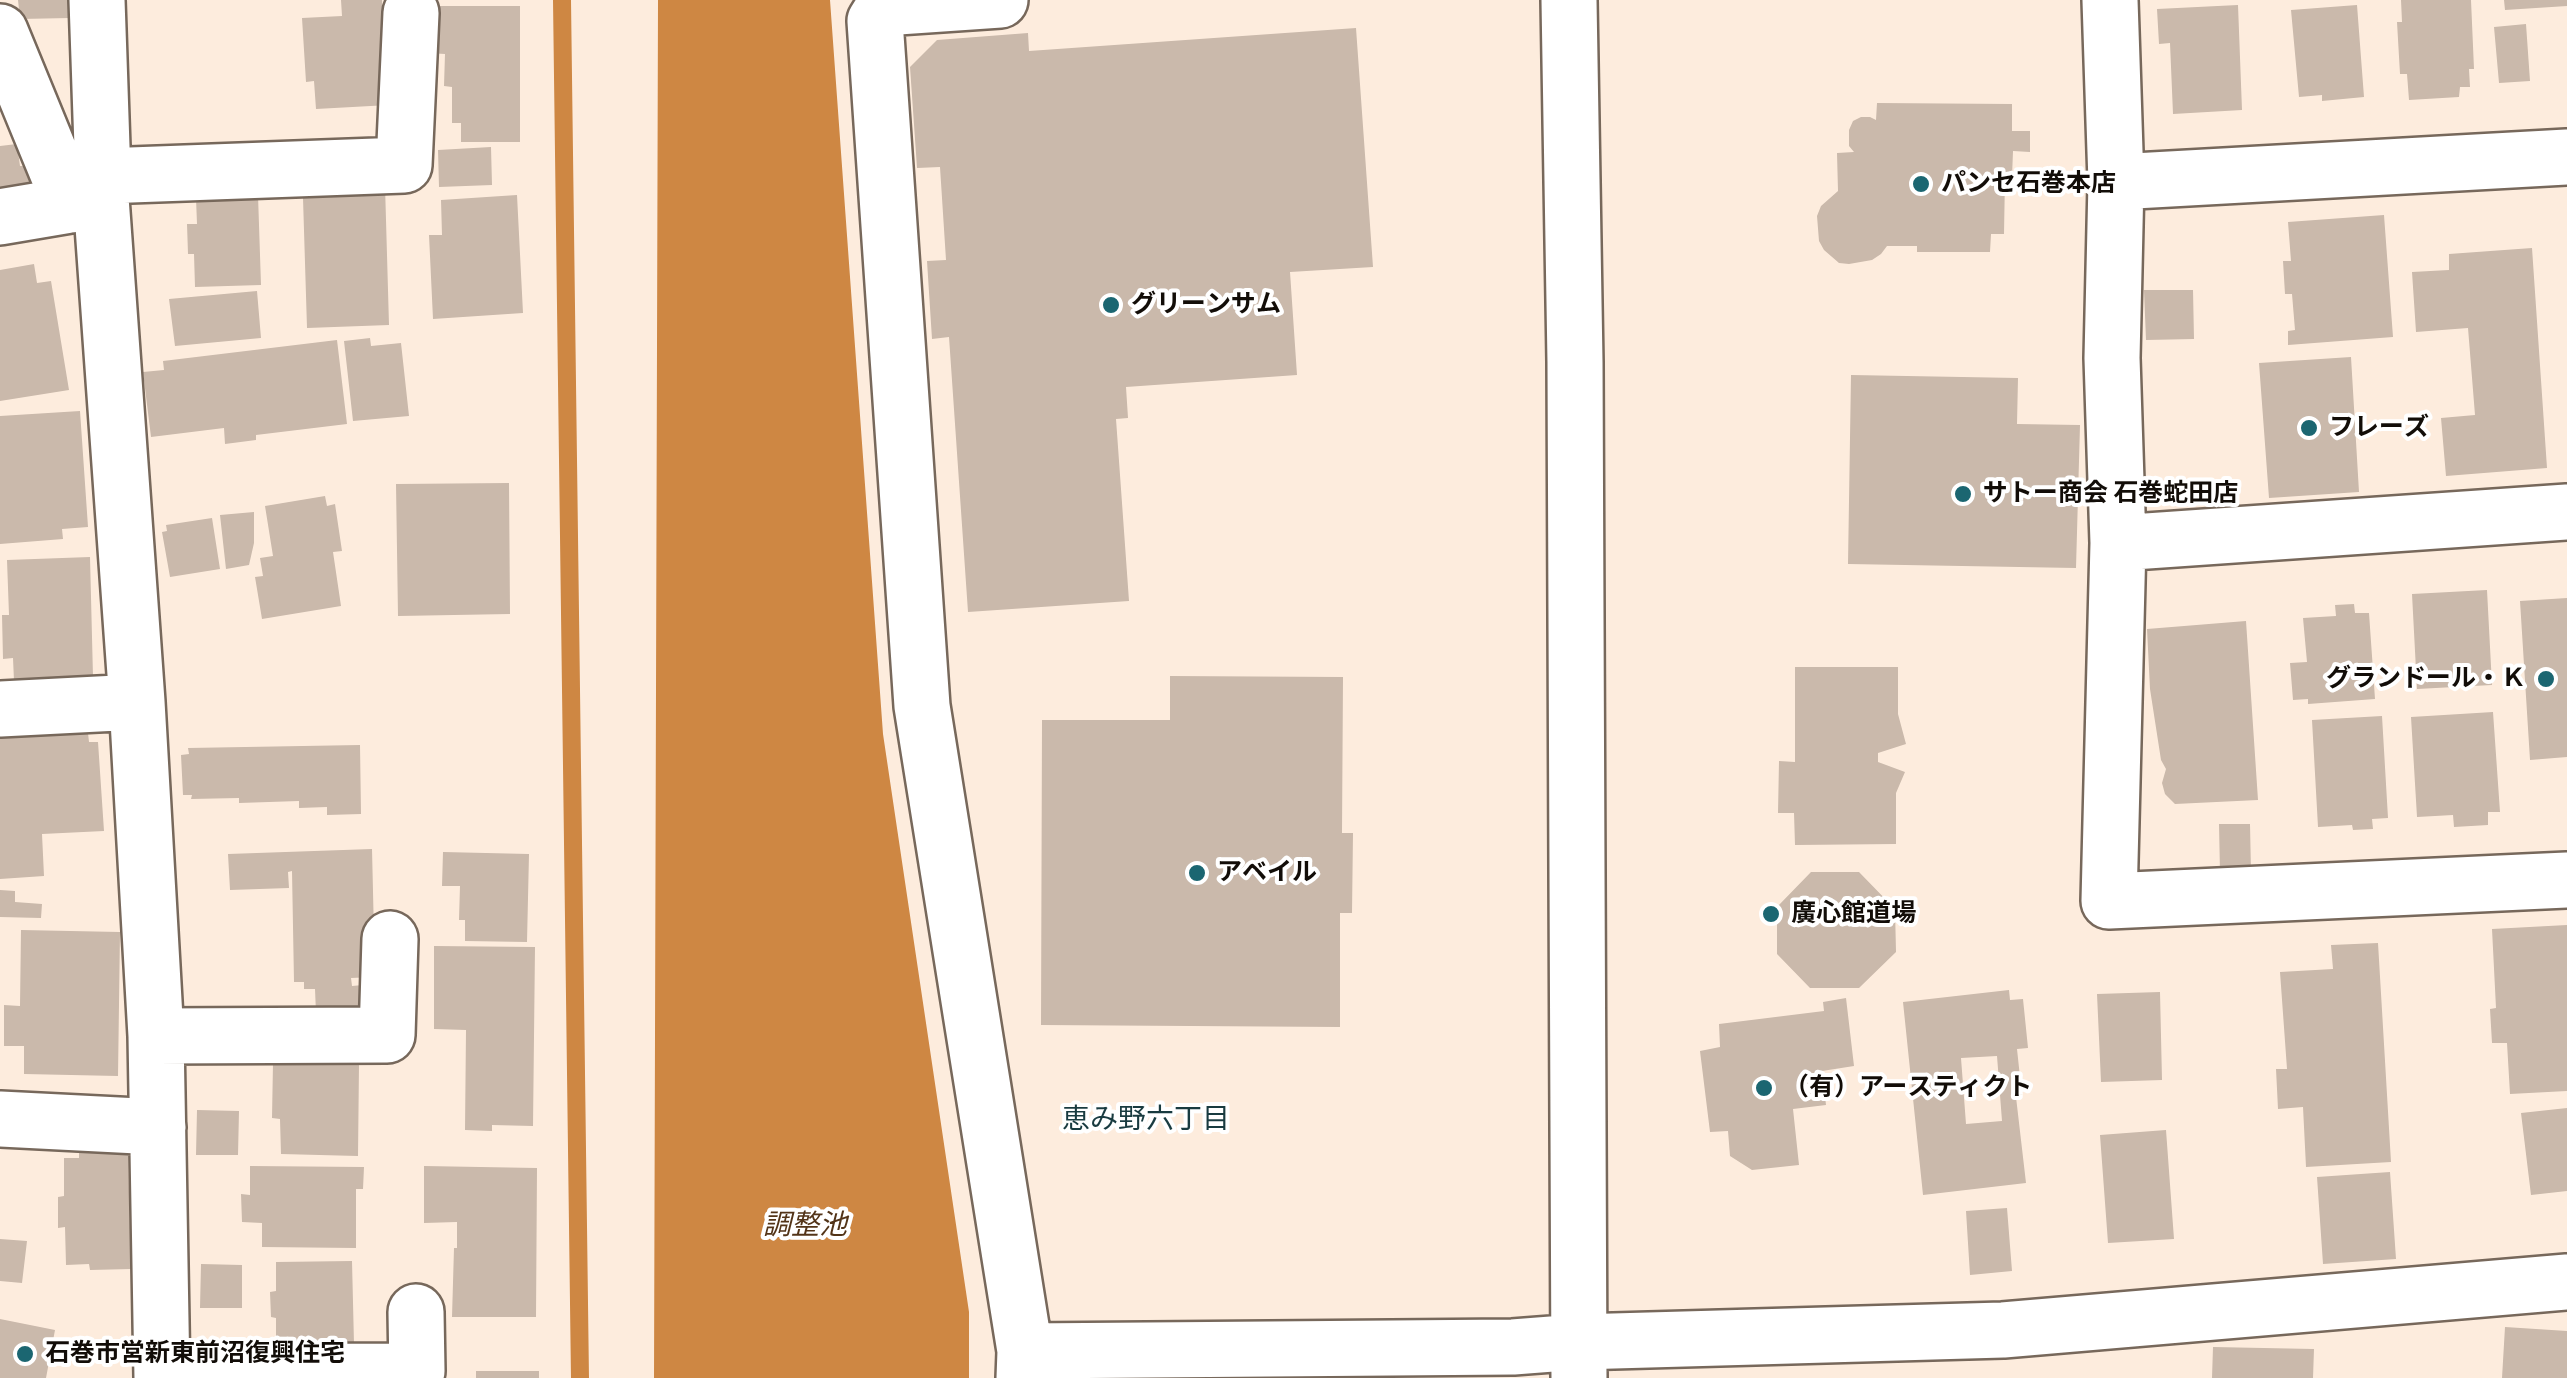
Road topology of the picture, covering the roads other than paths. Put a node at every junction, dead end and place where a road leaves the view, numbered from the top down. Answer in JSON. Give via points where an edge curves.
{"nodes":[{"id":1,"x":97,"y":0,"type":"edge"},
{"id":2,"x":1000,"y":0,"type":"edge"},
{"id":3,"x":1569,"y":0,"type":"edge"},
{"id":4,"x":2110,"y":0,"type":"edge"},
{"id":5,"x":411,"y":12,"type":"dead end"},
{"id":6,"x":4,"y":52,"type":"edge"},
{"id":7,"x":2567,"y":157,"type":"edge"},
{"id":8,"x":2116,"y":182,"type":"junction"},
{"id":9,"x":92,"y":193,"type":"junction"},
{"id":10,"x":0,"y":216,"type":"edge"},
{"id":11,"x":2567,"y":512,"type":"edge"},
{"id":12,"x":2118,"y":543,"type":"junction"},
{"id":13,"x":136,"y":702,"type":"junction"},
{"id":14,"x":0,"y":709,"type":"edge"},
{"id":15,"x":2567,"y":880,"type":"edge"},
{"id":16,"x":390,"y":938,"type":"dead end"},
{"id":17,"x":156,"y":1036,"type":"junction"},
{"id":18,"x":0,"y":1119,"type":"edge"},
{"id":19,"x":158,"y":1127,"type":"junction"},
{"id":20,"x":2567,"y":1282,"type":"edge"},
{"id":21,"x":416,"y":1312,"type":"dead end"},
{"id":22,"x":2003,"y":1354,"type":"edge"},
{"id":23,"x":1578,"y":1360,"type":"edge"},
{"id":24,"x":1025,"y":1364,"type":"edge"},
{"id":25,"x":162,"y":1375,"type":"edge"}],
"edges":[{"from":1,"to":9,"type":"street"},
{"from":2,"to":24,"type":"street","via":[[883,8],[875,21],[922,706]]},
{"from":3,"to":23,"type":"street"},
{"from":4,"to":8,"type":"street"},
{"from":5,"to":9,"type":"street","via":[[404,164]]},
{"from":6,"to":9,"type":"street"},
{"from":7,"to":8,"type":"street"},
{"from":8,"to":12,"type":"street"},
{"from":9,"to":10,"type":"street"},
{"from":9,"to":13,"type":"street"},
{"from":11,"to":12,"type":"street"},
{"from":12,"to":15,"type":"street","via":[[2109,902]]},
{"from":13,"to":14,"type":"street"},
{"from":13,"to":17,"type":"street"},
{"from":16,"to":17,"type":"street","via":[[387,1034]]},
{"from":17,"to":19,"type":"street"},
{"from":18,"to":19,"type":"street"},
{"from":19,"to":25,"type":"street"},
{"from":20,"to":22,"type":"street"},
{"from":21,"to":25,"type":"street","via":[[417,1372]]},
{"from":22,"to":23,"type":"street"},
{"from":23,"to":24,"type":"street","via":[[1513,1347]]}]}
